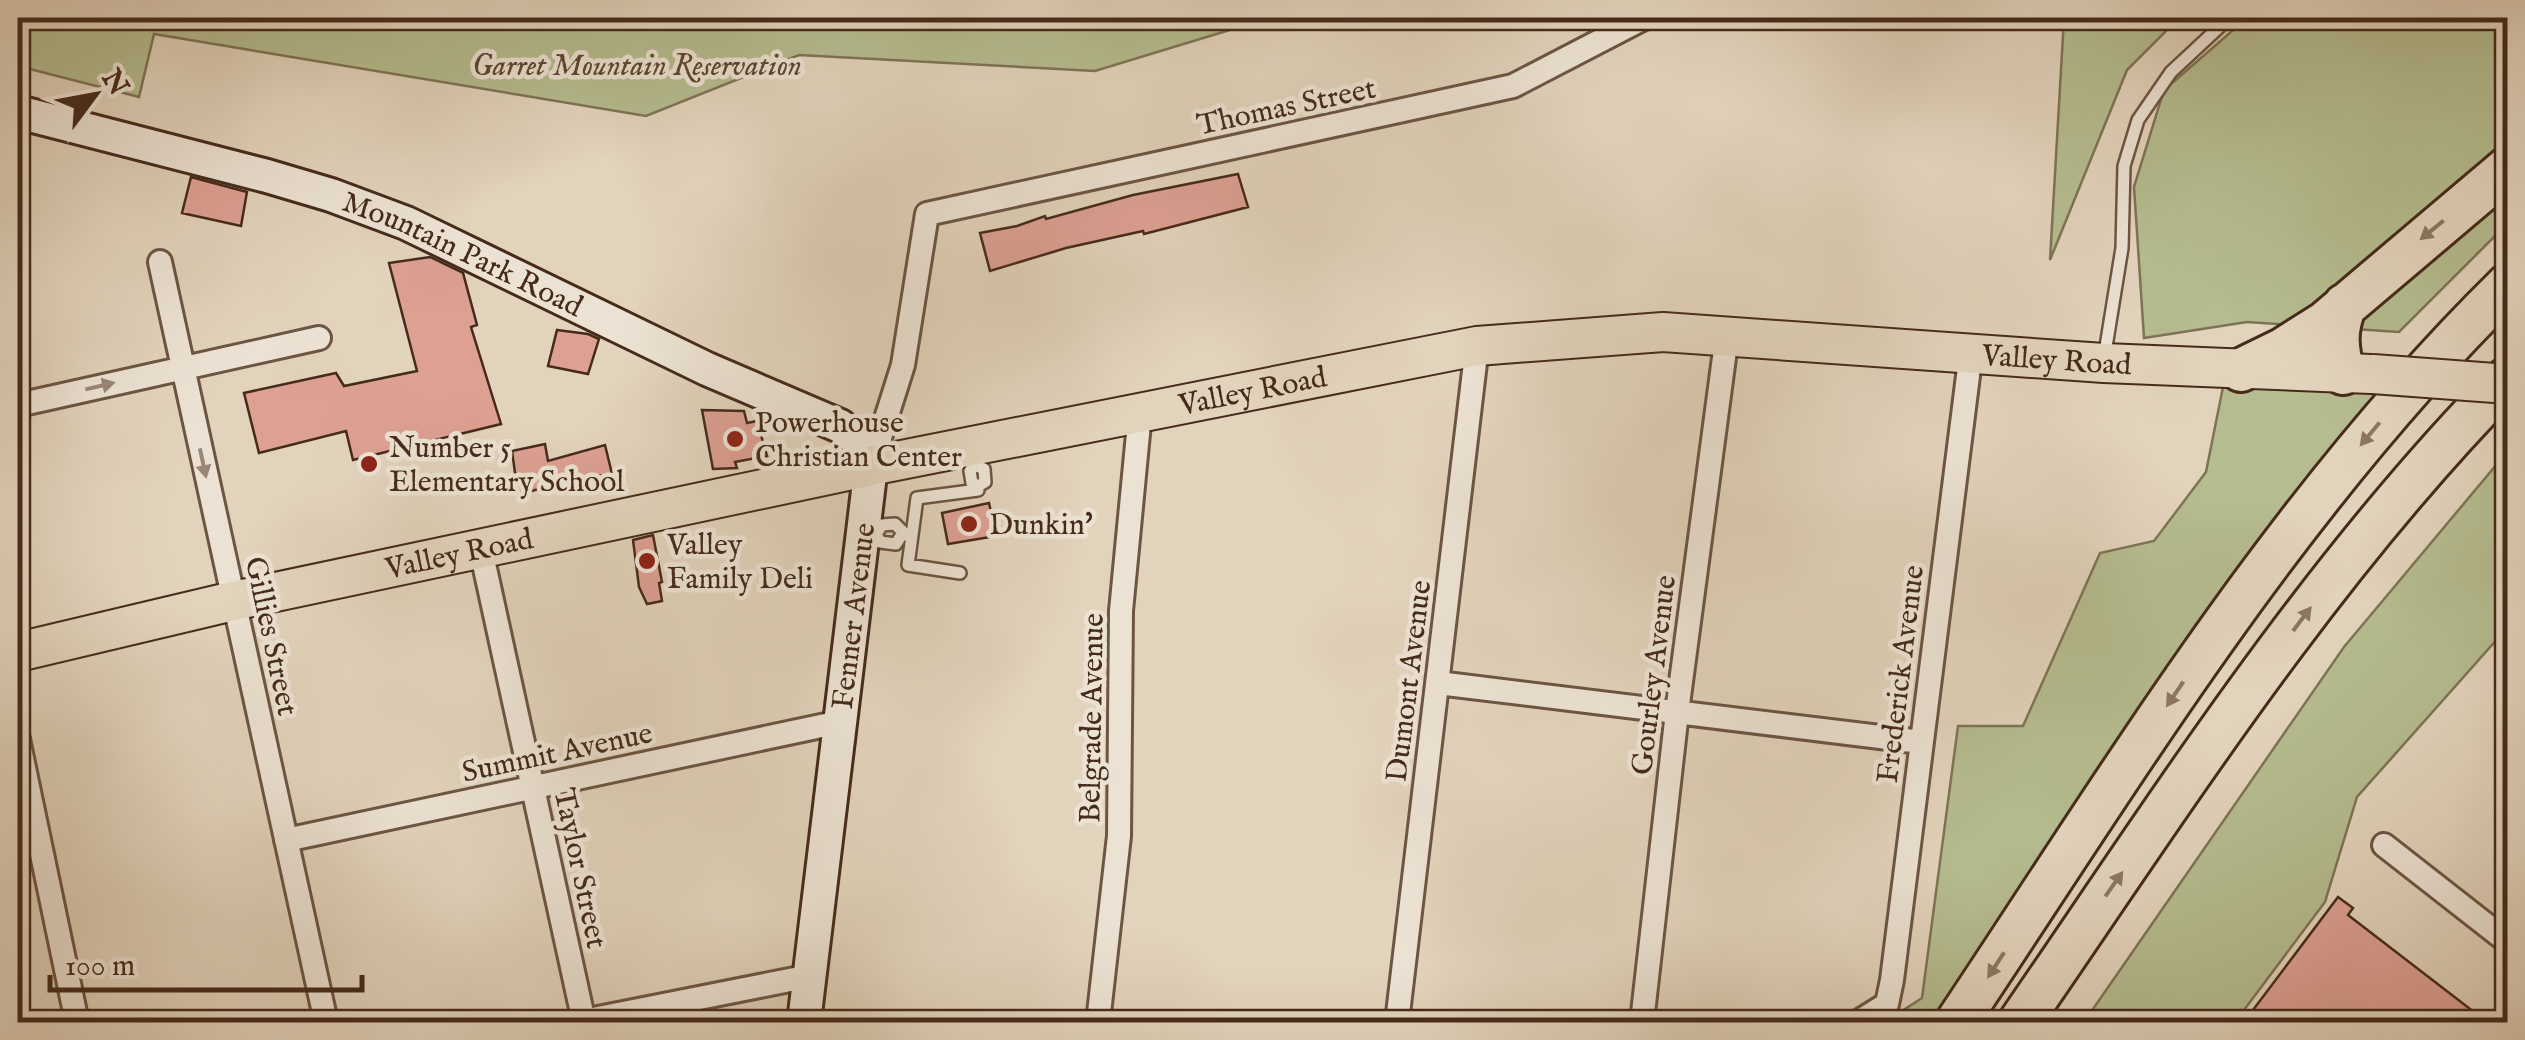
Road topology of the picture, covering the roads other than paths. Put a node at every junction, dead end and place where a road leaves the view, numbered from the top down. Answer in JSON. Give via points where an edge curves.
{"nodes":[{"id":1,"x":1644,"y":18,"type":"edge"},
{"id":2,"x":2230,"y":18,"type":"edge"},
{"id":3,"x":18,"y":112,"type":"edge"},
{"id":4,"x":2508,"y":168,"type":"edge"},
{"id":5,"x":927,"y":214,"type":"joint"},
{"id":6,"x":160,"y":262,"type":"dead end"},
{"id":7,"x":2508,"y":285,"type":"edge"},
{"id":8,"x":2345,"y":304,"type":"junction"},
{"id":9,"x":1727,"y":335,"type":"junction"},
{"id":10,"x":319,"y":338,"type":"dead end"},
{"id":11,"x":1476,"y":346,"type":"junction"},
{"id":12,"x":1970,"y":352,"type":"junction"},
{"id":13,"x":2104,"y":363,"type":"junction"},
{"id":14,"x":182,"y":367,"type":"junction"},
{"id":15,"x":2241,"y":370,"type":"junction"},
{"id":16,"x":2358,"y":373,"type":"junction"},
{"id":17,"x":2508,"y":381,"type":"edge"},
{"id":18,"x":18,"y":405,"type":"edge"},
{"id":19,"x":1140,"y":413,"type":"junction"},
{"id":20,"x":974,"y":455,"type":"junction"},
{"id":21,"x":871,"y":466,"type":"junction"},
{"id":22,"x":869,"y":533,"type":"junction"},
{"id":23,"x":907,"y":535,"type":"junction"},
{"id":24,"x":482,"y":550,"type":"junction"},
{"id":25,"x":960,"y":573,"type":"dead end"},
{"id":26,"x":234,"y":601,"type":"junction"},
{"id":27,"x":18,"y":652,"type":"edge"},
{"id":28,"x":1438,"y":683,"type":"junction"},
{"id":29,"x":1677,"y":712,"type":"junction"},
{"id":30,"x":840,"y":722,"type":"junction"},
{"id":31,"x":18,"y":738,"type":"edge"},
{"id":32,"x":1921,"y":742,"type":"junction"},
{"id":33,"x":533,"y":788,"type":"junction"},
{"id":34,"x":286,"y":840,"type":"junction"},
{"id":35,"x":2384,"y":846,"type":"dead end"},
{"id":36,"x":2505,"y":935,"type":"edge"},
{"id":37,"x":810,"y":976,"type":"junction"},
{"id":38,"x":76,"y":1022,"type":"edge"},
{"id":39,"x":326,"y":1022,"type":"edge"},
{"id":40,"x":582,"y":1022,"type":"edge"},
{"id":41,"x":804,"y":1022,"type":"edge"},
{"id":42,"x":1098,"y":1022,"type":"edge"},
{"id":43,"x":1397,"y":1022,"type":"edge"},
{"id":44,"x":1642,"y":1022,"type":"edge"},
{"id":45,"x":1858,"y":1022,"type":"edge"},
{"id":46,"x":1958,"y":1022,"type":"edge"},
{"id":47,"x":2020,"y":1022,"type":"edge"}],
"edges":[{"from":1,"to":5,"type":"street","name":"Thomas Street","via":[[1496,91]]},
{"from":2,"to":13,"type":"lane","via":[[2171,72],[2138,120],[2124,166],[2122,248]]},
{"from":3,"to":21,"type":"street","name":"Mountain Park Road","via":[[267,176],[406,223],[840,426],[860,442]]},
{"from":4,"to":8,"type":"highway","one_way":true},
{"from":5,"to":21,"type":"street","name":"Fenner Avenue","via":[[903,365]]},
{"from":6,"to":14,"type":"street","name":"Gillies Street"},
{"from":7,"to":46,"type":"highway","one_way":true,"via":[[2382,419],[2246,592]]},
{"from":8,"to":15,"type":"highway","via":[[2284,349]]},
{"from":8,"to":16,"type":"highway","via":[[2336,347]]},
{"from":9,"to":11,"type":"main road","name":"Valley Road","via":[[1663,332]]},
{"from":9,"to":12,"type":"main road","name":"Valley Road"},
{"from":9,"to":29,"type":"street","name":"Gourley Avenue"},
{"from":10,"to":14,"type":"street"},
{"from":11,"to":19,"type":"main road","name":"Valley Road"},
{"from":11,"to":28,"type":"street","name":"Dumont Avenue"},
{"from":12,"to":13,"type":"main road","name":"Valley Road"},
{"from":12,"to":32,"type":"street","name":"Frederick Avenue"},
{"from":13,"to":15,"type":"main road","name":"Valley Road"},
{"from":18,"to":14,"type":"street","one_way":true},
{"from":14,"to":26,"type":"street","name":"Gillies Street","one_way":true},
{"from":15,"to":16,"type":"main road","name":"Valley Road"},
{"from":16,"to":17,"type":"main road","name":"Valley Road","bridge":true},
{"from":47,"to":17,"type":"highway","one_way":true,"via":[[2318,597],[2408,486]]},
{"from":19,"to":20,"type":"main road","name":"Valley Road"},
{"from":19,"to":42,"type":"street","name":"Belgrade Avenue","via":[[1121,610],[1120,836]]},
{"from":20,"to":21,"type":"main road","name":"Valley Road"},
{"from":20,"to":23,"type":"lane","via":[[985,482],[978,490],[917,498]]},
{"from":21,"to":22,"type":"street","name":"Fenner Avenue"},
{"from":21,"to":24,"type":"main road","name":"Valley Road"},
{"from":22,"to":23,"type":"lane","via":[[896,544]]},
{"from":22,"to":30,"type":"street","name":"Fenner Avenue"},
{"from":23,"to":25,"type":"lane","via":[[908,565]]},
{"from":24,"to":26,"type":"main road","name":"Valley Road"},
{"from":24,"to":33,"type":"street","name":"Taylor Street"},
{"from":26,"to":27,"type":"main road","name":"Valley Road"},
{"from":26,"to":34,"type":"street","name":"Gillies Street"},
{"from":28,"to":29,"type":"street"},
{"from":28,"to":43,"type":"street","name":"Dumont Avenue"},
{"from":29,"to":32,"type":"street"},
{"from":29,"to":44,"type":"street","name":"Gourley Avenue"},
{"from":30,"to":33,"type":"street","name":"Summit Avenue"},
{"from":30,"to":37,"type":"street","name":"Fenner Avenue"},
{"from":31,"to":38,"type":"street"},
{"from":32,"to":45,"type":"street","name":"Frederick Avenue","via":[[1887,1004]]},
{"from":33,"to":34,"type":"street","name":"Summit Avenue"},
{"from":33,"to":40,"type":"street","name":"Taylor Street"},
{"from":34,"to":39,"type":"street","name":"Gillies Street"},
{"from":35,"to":36,"type":"street"},
{"from":37,"to":40,"type":"street"},
{"from":37,"to":41,"type":"street","name":"Fenner Avenue"}]}
